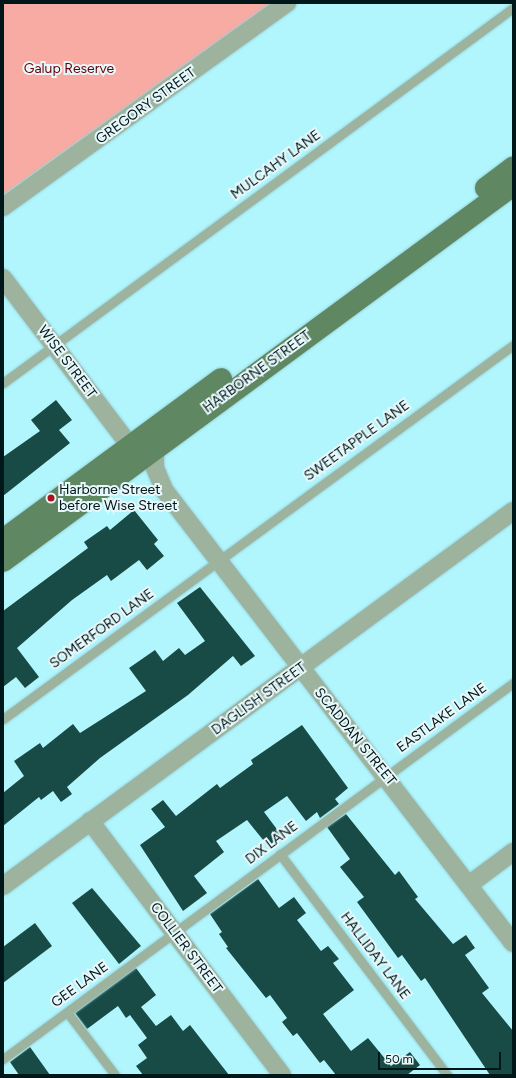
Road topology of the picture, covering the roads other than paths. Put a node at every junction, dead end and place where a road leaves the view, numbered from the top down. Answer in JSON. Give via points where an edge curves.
{"nodes":[{"id":1,"x":287,"y":3,"type":"edge"},
{"id":2,"x":513,"y":8,"type":"edge"},
{"id":3,"x":513,"y":168,"type":"edge"},
{"id":4,"x":513,"y":186,"type":"edge"},
{"id":5,"x":3,"y":207,"type":"edge"},
{"id":6,"x":3,"y":278,"type":"edge"},
{"id":7,"x":55,"y":345,"type":"junction"},
{"id":8,"x":513,"y":345,"type":"edge"},
{"id":9,"x":3,"y":384,"type":"edge"},
{"id":10,"x":130,"y":446,"type":"junction"},
{"id":11,"x":155,"y":448,"type":"junction"},
{"id":12,"x":513,"y":511,"type":"edge"},
{"id":13,"x":3,"y":540,"type":"edge"},
{"id":14,"x":3,"y":561,"type":"edge"},
{"id":15,"x":218,"y":561,"type":"junction"},
{"id":16,"x":301,"y":668,"type":"junction"},
{"id":17,"x":513,"y":683,"type":"edge"},
{"id":18,"x":3,"y":719,"type":"edge"},
{"id":19,"x":386,"y":775,"type":"junction"},
{"id":20,"x":90,"y":821,"type":"junction"},
{"id":21,"x":513,"y":852,"type":"edge"},
{"id":22,"x":280,"y":854,"type":"junction"},
{"id":23,"x":470,"y":884,"type":"junction"},
{"id":24,"x":3,"y":886,"type":"edge"},
{"id":25,"x":174,"y":933,"type":"junction"},
{"id":26,"x":513,"y":943,"type":"edge"},
{"id":27,"x":67,"y":1012,"type":"junction"},
{"id":28,"x":3,"y":1059,"type":"edge"},
{"id":29,"x":115,"y":1075,"type":"edge"},
{"id":30,"x":282,"y":1075,"type":"edge"},
{"id":31,"x":447,"y":1075,"type":"edge"}],
"edges":[{"from":1,"to":5,"type":"street","name":"GREGORY STREET"},
{"from":2,"to":7,"type":"lane","name":"MULCAHY LANE"},
{"from":3,"to":10,"type":"main road","name":"HARBORNE STREET"},
{"from":4,"to":11,"type":"main road","name":"HARBORNE STREET"},
{"from":6,"to":7,"type":"street","name":"WISE STREET"},
{"from":7,"to":9,"type":"lane","name":"MULCAHY LANE"},
{"from":7,"to":10,"type":"street","name":"WISE STREET"},
{"from":8,"to":15,"type":"lane","name":"SWEETAPPLE LANE"},
{"from":10,"to":13,"type":"main road","name":"HARBORNE STREET"},
{"from":11,"to":14,"type":"main road","name":"HARBORNE STREET"},
{"from":11,"to":15,"type":"street","name":"SCADDAN STREET","via":[[155,468],[165,491]]},
{"from":12,"to":16,"type":"street","name":"DAGLISH STREET"},
{"from":15,"to":16,"type":"street","name":"SCADDAN STREET"},
{"from":15,"to":18,"type":"lane","name":"SOMERFORD LANE"},
{"from":16,"to":19,"type":"street","name":"SCADDAN STREET"},
{"from":16,"to":20,"type":"street","name":"DAGLISH STREET"},
{"from":17,"to":19,"type":"lane","name":"EASTLAKE LANE"},
{"from":19,"to":22,"type":"lane","name":"DIX LANE"},
{"from":19,"to":23,"type":"street","name":"SCADDAN STREET"},
{"from":20,"to":24,"type":"street","name":"DAGLISH STREET"},
{"from":20,"to":25,"type":"street","name":"COLLIER STREET"},
{"from":21,"to":23,"type":"street"},
{"from":22,"to":25,"type":"lane","name":"DIX LANE"},
{"from":22,"to":31,"type":"lane","name":"HALLIDAY LANE"},
{"from":23,"to":26,"type":"street","name":"SCADDAN STREET"},
{"from":25,"to":27,"type":"lane","name":"GEE LANE"},
{"from":25,"to":30,"type":"street","name":"COLLIER STREET"},
{"from":27,"to":28,"type":"lane","name":"GEE LANE"},
{"from":27,"to":29,"type":"lane"}]}
